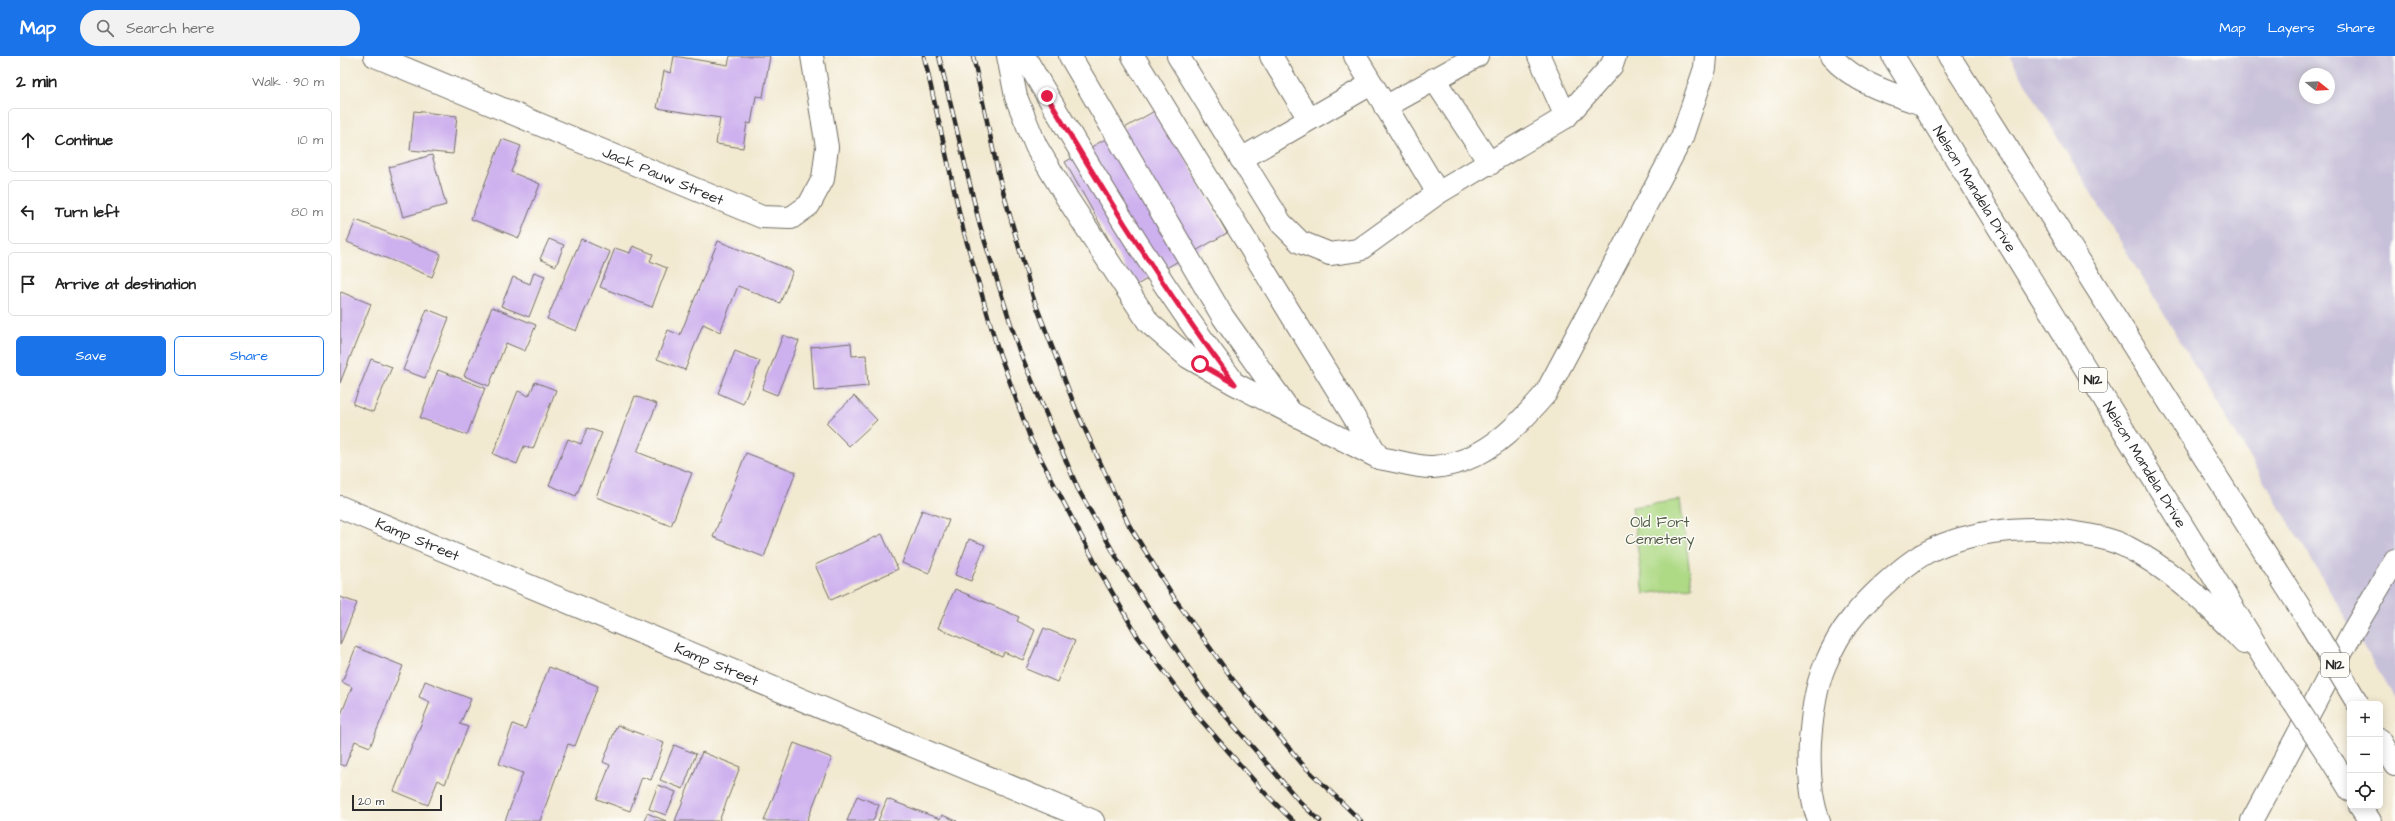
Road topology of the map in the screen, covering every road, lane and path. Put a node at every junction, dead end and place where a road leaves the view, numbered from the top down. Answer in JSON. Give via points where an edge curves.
{"nodes":[{"id":1,"x":375,"y":56,"type":"edge"},
{"id":2,"x":812,"y":56,"type":"edge"},
{"id":3,"x":1008,"y":56,"type":"edge"},
{"id":4,"x":1024,"y":56,"type":"edge"},
{"id":5,"x":1070,"y":56,"type":"edge"},
{"id":6,"x":1133,"y":56,"type":"edge"},
{"id":7,"x":1178,"y":56,"type":"edge"},
{"id":8,"x":1271,"y":56,"type":"edge"},
{"id":9,"x":1355,"y":56,"type":"edge"},
{"id":10,"x":1476,"y":56,"type":"edge"},
{"id":11,"x":1539,"y":56,"type":"edge"},
{"id":12,"x":1615,"y":56,"type":"edge"},
{"id":13,"x":1706,"y":56,"type":"edge"},
{"id":14,"x":1832,"y":56,"type":"edge"},
{"id":15,"x":1892,"y":56,"type":"edge"},
{"id":16,"x":1949,"y":56,"type":"edge"},
{"id":17,"x":1449,"y":63,"type":"edge"},
{"id":18,"x":1434,"y":79,"type":"junction"},
{"id":19,"x":1370,"y":84,"type":"junction"},
{"id":20,"x":1922,"y":104,"type":"junction"},
{"id":21,"x":1385,"y":107,"type":"junction"},
{"id":22,"x":1566,"y":117,"type":"junction"},
{"id":23,"x":1309,"y":119,"type":"junction"},
{"id":24,"x":1241,"y":159,"type":"junction"},
{"id":25,"x":1490,"y":164,"type":"junction"},
{"id":26,"x":1438,"y":193,"type":"junction"},
{"id":27,"x":1235,"y":384,"type":"junction"},
{"id":28,"x":1290,"y":413,"type":"junction"},
{"id":29,"x":1378,"y":458,"type":"junction"},
{"id":30,"x":340,"y":507,"type":"edge"},
{"id":31,"x":2395,"y":560,"type":"edge"},
{"id":32,"x":2278,"y":681,"type":"junction"},
{"id":33,"x":2356,"y":701,"type":"edge"},
{"id":34,"x":2383,"y":745,"type":"edge"},
{"id":35,"x":2395,"y":766,"type":"edge"},
{"id":36,"x":2347,"y":785,"type":"edge"},
{"id":37,"x":2362,"y":809,"type":"edge"},
{"id":38,"x":1093,"y":821,"type":"edge"},
{"id":39,"x":1819,"y":821,"type":"edge"},
{"id":40,"x":2252,"y":821,"type":"edge"},
{"id":41,"x":2370,"y":821,"type":"edge"}],
"edges":[{"from":1,"to":2,"type":"main road","name":"Jack Pauw Street","via":[[762,217],[791,218],[809,205],[823,179],[827,147]]},
{"from":3,"to":27,"type":"main road","via":[[1016,97],[1036,146],[1067,198],[1150,323],[1188,357]]},
{"from":4,"to":27,"type":"main road","via":[[1086,162],[1190,324]]},
{"from":5,"to":28,"type":"main road","via":[[1223,317]]},
{"from":6,"to":29,"type":"main road"},
{"from":7,"to":24,"type":"main road"},
{"from":8,"to":23,"type":"main road"},
{"from":9,"to":19,"type":"main road"},
{"from":10,"to":17,"type":"main road"},
{"from":11,"to":22,"type":"main road"},
{"from":12,"to":22,"type":"main road","via":[[1612,65]]},
{"from":13,"to":29,"type":"main road","via":[[1705,68],[1682,138],[1546,393],[1515,428],[1475,456],[1433,467]]},
{"from":14,"to":20,"type":"main road","via":[[1838,64],[1867,83]]},
{"from":15,"to":20,"type":"main road","name":"Nelson Mandela Drive","number":"N12"},
{"from":16,"to":33,"type":"main road","number":"N12","bridge":true,"via":[[2311,625]]},
{"from":17,"to":18,"type":"main road"},
{"from":18,"to":21,"type":"main road"},
{"from":18,"to":25,"type":"main road"},
{"from":19,"to":21,"type":"main road"},
{"from":19,"to":23,"type":"main road"},
{"from":20,"to":32,"type":"main road","name":"Nelson Mandela Drive","number":"N12"},
{"from":21,"to":26,"type":"main road"},
{"from":22,"to":25,"type":"main road"},
{"from":23,"to":24,"type":"main road"},
{"from":24,"to":26,"type":"main road","via":[[1281,223],[1300,242],[1330,254],[1359,250]]},
{"from":25,"to":26,"type":"main road"},
{"from":27,"to":28,"type":"main road"},
{"from":28,"to":29,"type":"main road"},
{"from":30,"to":38,"type":"main road","name":"Kamp Street"},
{"from":31,"to":40,"type":"main road","via":[[2353,631]]},
{"from":32,"to":36,"type":"main road","name":"Nelson Mandela Drive","number":"N12","bridge":true},
{"from":32,"to":39,"type":"main road","via":[[2224,622],[2165,570],[2126,546],[2092,536],[2043,527],[2001,530],[1961,539],[1922,555],[1887,583],[1849,622],[1824,666],[1812,715],[1809,761]]},
{"from":34,"to":35,"type":"main road"},
{"from":37,"to":41,"type":"main road"}]}
